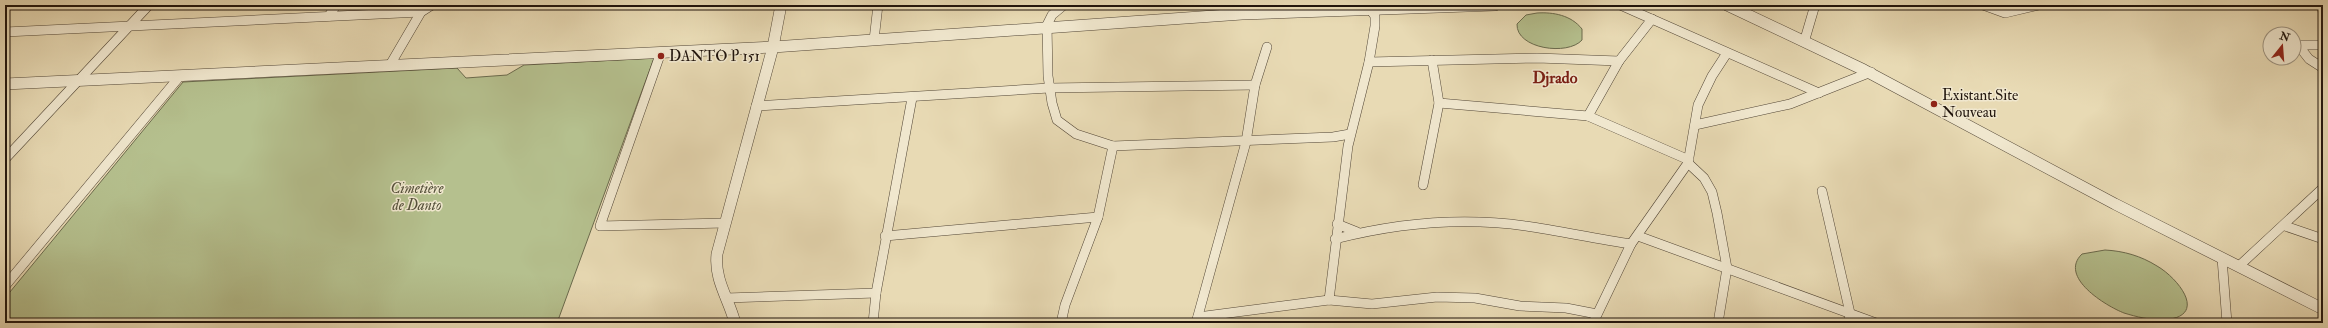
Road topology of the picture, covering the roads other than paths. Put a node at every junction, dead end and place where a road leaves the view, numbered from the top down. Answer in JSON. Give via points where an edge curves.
{"nodes":[{"id":1,"x":149,"y":5,"type":"edge"},
{"id":2,"x":336,"y":5,"type":"edge"},
{"id":3,"x":432,"y":5,"type":"edge"},
{"id":4,"x":781,"y":5,"type":"edge"},
{"id":5,"x":878,"y":5,"type":"edge"},
{"id":6,"x":1064,"y":5,"type":"edge"},
{"id":7,"x":1223,"y":5,"type":"edge"},
{"id":8,"x":1495,"y":5,"type":"edge"},
{"id":9,"x":1620,"y":5,"type":"edge"},
{"id":10,"x":1727,"y":5,"type":"edge"},
{"id":11,"x":1815,"y":5,"type":"edge"},
{"id":12,"x":1983,"y":5,"type":"edge"},
{"id":13,"x":2039,"y":5,"type":"edge"},
{"id":14,"x":2322,"y":5,"type":"edge"},
{"id":15,"x":1369,"y":7,"type":"edge"},
{"id":16,"x":421,"y":12,"type":"junction"},
{"id":17,"x":2323,"y":13,"type":"edge"},
{"id":18,"x":1242,"y":14,"type":"junction"},
{"id":19,"x":329,"y":16,"type":"junction"},
{"id":20,"x":1652,"y":19,"type":"junction"},
{"id":21,"x":128,"y":26,"type":"junction"},
{"id":22,"x":1046,"y":28,"type":"junction"},
{"id":23,"x":5,"y":32,"type":"edge"},
{"id":24,"x":1805,"y":39,"type":"junction"},
{"id":25,"x":874,"y":40,"type":"junction"},
{"id":26,"x":2323,"y":41,"type":"edge"},
{"id":27,"x":773,"y":47,"type":"junction"},
{"id":28,"x":1267,"y":47,"type":"dead end"},
{"id":29,"x":661,"y":52,"type":"junction"},
{"id":30,"x":1727,"y":53,"type":"junction"},
{"id":31,"x":1432,"y":60,"type":"junction"},
{"id":32,"x":1619,"y":61,"type":"junction"},
{"id":33,"x":1369,"y":62,"type":"junction"},
{"id":34,"x":390,"y":64,"type":"junction"},
{"id":35,"x":2323,"y":68,"type":"edge"},
{"id":36,"x":1871,"y":72,"type":"junction"},
{"id":37,"x":180,"y":76,"type":"junction"},
{"id":38,"x":77,"y":81,"type":"junction"},
{"id":39,"x":5,"y":84,"type":"edge"},
{"id":40,"x":1255,"y":85,"type":"junction"},
{"id":41,"x":1049,"y":88,"type":"junction"},
{"id":42,"x":1819,"y":93,"type":"junction"},
{"id":43,"x":912,"y":98,"type":"junction"},
{"id":44,"x":1439,"y":103,"type":"junction"},
{"id":45,"x":756,"y":106,"type":"junction"},
{"id":46,"x":1588,"y":116,"type":"junction"},
{"id":47,"x":1695,"y":124,"type":"junction"},
{"id":48,"x":1350,"y":134,"type":"junction"},
{"id":49,"x":1333,"y":137,"type":"junction"},
{"id":50,"x":1246,"y":142,"type":"junction"},
{"id":51,"x":1113,"y":146,"type":"junction"},
{"id":52,"x":1348,"y":146,"type":"junction"},
{"id":53,"x":5,"y":159,"type":"edge"},
{"id":54,"x":1688,"y":161,"type":"junction"},
{"id":55,"x":1423,"y":185,"type":"dead end"},
{"id":56,"x":2323,"y":188,"type":"edge"},
{"id":57,"x":1822,"y":191,"type":"dead end"},
{"id":58,"x":1098,"y":217,"type":"junction"},
{"id":59,"x":724,"y":223,"type":"junction"},
{"id":60,"x":1337,"y":224,"type":"junction"},
{"id":61,"x":2285,"y":226,"type":"junction"},
{"id":62,"x":1357,"y":232,"type":"junction"},
{"id":63,"x":885,"y":236,"type":"junction"},
{"id":64,"x":1335,"y":239,"type":"junction"},
{"id":65,"x":2323,"y":239,"type":"edge"},
{"id":66,"x":1635,"y":240,"type":"junction"},
{"id":67,"x":2222,"y":258,"type":"junction"},
{"id":68,"x":2239,"y":266,"type":"junction"},
{"id":69,"x":1727,"y":268,"type":"junction"},
{"id":70,"x":5,"y":286,"type":"edge"},
{"id":71,"x":876,"y":293,"type":"junction"},
{"id":72,"x":726,"y":298,"type":"junction"},
{"id":73,"x":1329,"y":300,"type":"junction"},
{"id":74,"x":2323,"y":309,"type":"edge"},
{"id":75,"x":1849,"y":318,"type":"edge"},
{"id":76,"x":1595,"y":319,"type":"edge"},
{"id":77,"x":1197,"y":320,"type":"edge"},
{"id":78,"x":735,"y":323,"type":"edge"},
{"id":79,"x":873,"y":323,"type":"edge"},
{"id":80,"x":1060,"y":323,"type":"edge"},
{"id":81,"x":1718,"y":323,"type":"edge"},
{"id":82,"x":1876,"y":323,"type":"edge"},
{"id":83,"x":2227,"y":323,"type":"edge"}],
"edges":[{"from":1,"to":21,"type":"street"},
{"from":2,"to":19,"type":"street"},
{"from":3,"to":16,"type":"street"},
{"from":4,"to":27,"type":"street"},
{"from":5,"to":25,"type":"street"},
{"from":6,"to":22,"type":"street","via":[[1052,14]]},
{"from":7,"to":18,"type":"street"},
{"from":8,"to":15,"type":"street","via":[[1422,9]]},
{"from":9,"to":20,"type":"street"},
{"from":10,"to":24,"type":"street"},
{"from":11,"to":24,"type":"street"},
{"from":12,"to":13,"type":"street","via":[[2005,13]]},
{"from":14,"to":17,"type":"street"},
{"from":15,"to":18,"type":"street"},
{"from":15,"to":33,"type":"street","via":[[1376,21]]},
{"from":16,"to":19,"type":"street"},
{"from":16,"to":34,"type":"street"},
{"from":18,"to":22,"type":"street"},
{"from":19,"to":21,"type":"street"},
{"from":20,"to":30,"type":"street"},
{"from":20,"to":32,"type":"street"},
{"from":21,"to":23,"type":"street"},
{"from":21,"to":38,"type":"street"},
{"from":22,"to":25,"type":"street"},
{"from":22,"to":41,"type":"street"},
{"from":24,"to":36,"type":"street"},
{"from":25,"to":27,"type":"street"},
{"from":26,"to":35,"type":"street","via":[[2322,45],[2318,46],[2307,43],[2298,45],[2309,59]]},
{"from":27,"to":29,"type":"street"},
{"from":27,"to":45,"type":"street"},
{"from":28,"to":40,"type":"street"},
{"from":29,"to":34,"type":"street"},
{"from":29,"to":59,"type":"street","via":[[600,226]]},
{"from":30,"to":42,"type":"street"},
{"from":30,"to":47,"type":"street","via":[[1704,91]]},
{"from":31,"to":32,"type":"street","via":[[1537,58]]},
{"from":31,"to":33,"type":"street"},
{"from":31,"to":44,"type":"street"},
{"from":32,"to":46,"type":"street"},
{"from":33,"to":48,"type":"street"},
{"from":34,"to":37,"type":"street"},
{"from":36,"to":42,"type":"street"},
{"from":36,"to":67,"type":"street"},
{"from":37,"to":38,"type":"street"},
{"from":37,"to":70,"type":"street"},
{"from":38,"to":39,"type":"street"},
{"from":38,"to":53,"type":"street"},
{"from":40,"to":41,"type":"street"},
{"from":40,"to":50,"type":"street"},
{"from":41,"to":43,"type":"street"},
{"from":41,"to":51,"type":"street","via":[[1055,115],[1067,129]]},
{"from":42,"to":47,"type":"street","via":[[1772,109]]},
{"from":43,"to":45,"type":"street"},
{"from":43,"to":63,"type":"street"},
{"from":44,"to":46,"type":"street"},
{"from":44,"to":55,"type":"street"},
{"from":45,"to":59,"type":"street"},
{"from":46,"to":54,"type":"street"},
{"from":47,"to":54,"type":"street"},
{"from":48,"to":49,"type":"street"},
{"from":48,"to":52,"type":"street"},
{"from":49,"to":50,"type":"street"},
{"from":49,"to":52,"type":"street"},
{"from":50,"to":51,"type":"street"},
{"from":50,"to":77,"type":"street"},
{"from":51,"to":58,"type":"street"},
{"from":52,"to":60,"type":"street"},
{"from":54,"to":66,"type":"street"},
{"from":54,"to":69,"type":"street","via":[[1704,178],[1712,192]]},
{"from":56,"to":61,"type":"street"},
{"from":57,"to":75,"type":"street"},
{"from":58,"to":63,"type":"street"},
{"from":58,"to":80,"type":"street"},
{"from":59,"to":72,"type":"street","via":[[716,265]]},
{"from":60,"to":62,"type":"street"},
{"from":60,"to":64,"type":"street"},
{"from":61,"to":65,"type":"street"},
{"from":61,"to":68,"type":"street"},
{"from":62,"to":64,"type":"street"},
{"from":62,"to":66,"type":"street","via":[[1414,224],[1485,223]]},
{"from":63,"to":71,"type":"street"},
{"from":64,"to":73,"type":"street"},
{"from":66,"to":69,"type":"street"},
{"from":66,"to":76,"type":"street"},
{"from":67,"to":68,"type":"street"},
{"from":67,"to":83,"type":"street"},
{"from":68,"to":74,"type":"street"},
{"from":69,"to":75,"type":"street"},
{"from":69,"to":81,"type":"street"},
{"from":71,"to":72,"type":"street"},
{"from":71,"to":79,"type":"street"},
{"from":72,"to":78,"type":"street"},
{"from":73,"to":76,"type":"street","via":[[1372,304],[1438,297],[1475,298],[1520,306],[1566,308]]},
{"from":73,"to":77,"type":"street"},
{"from":75,"to":82,"type":"street"}]}
